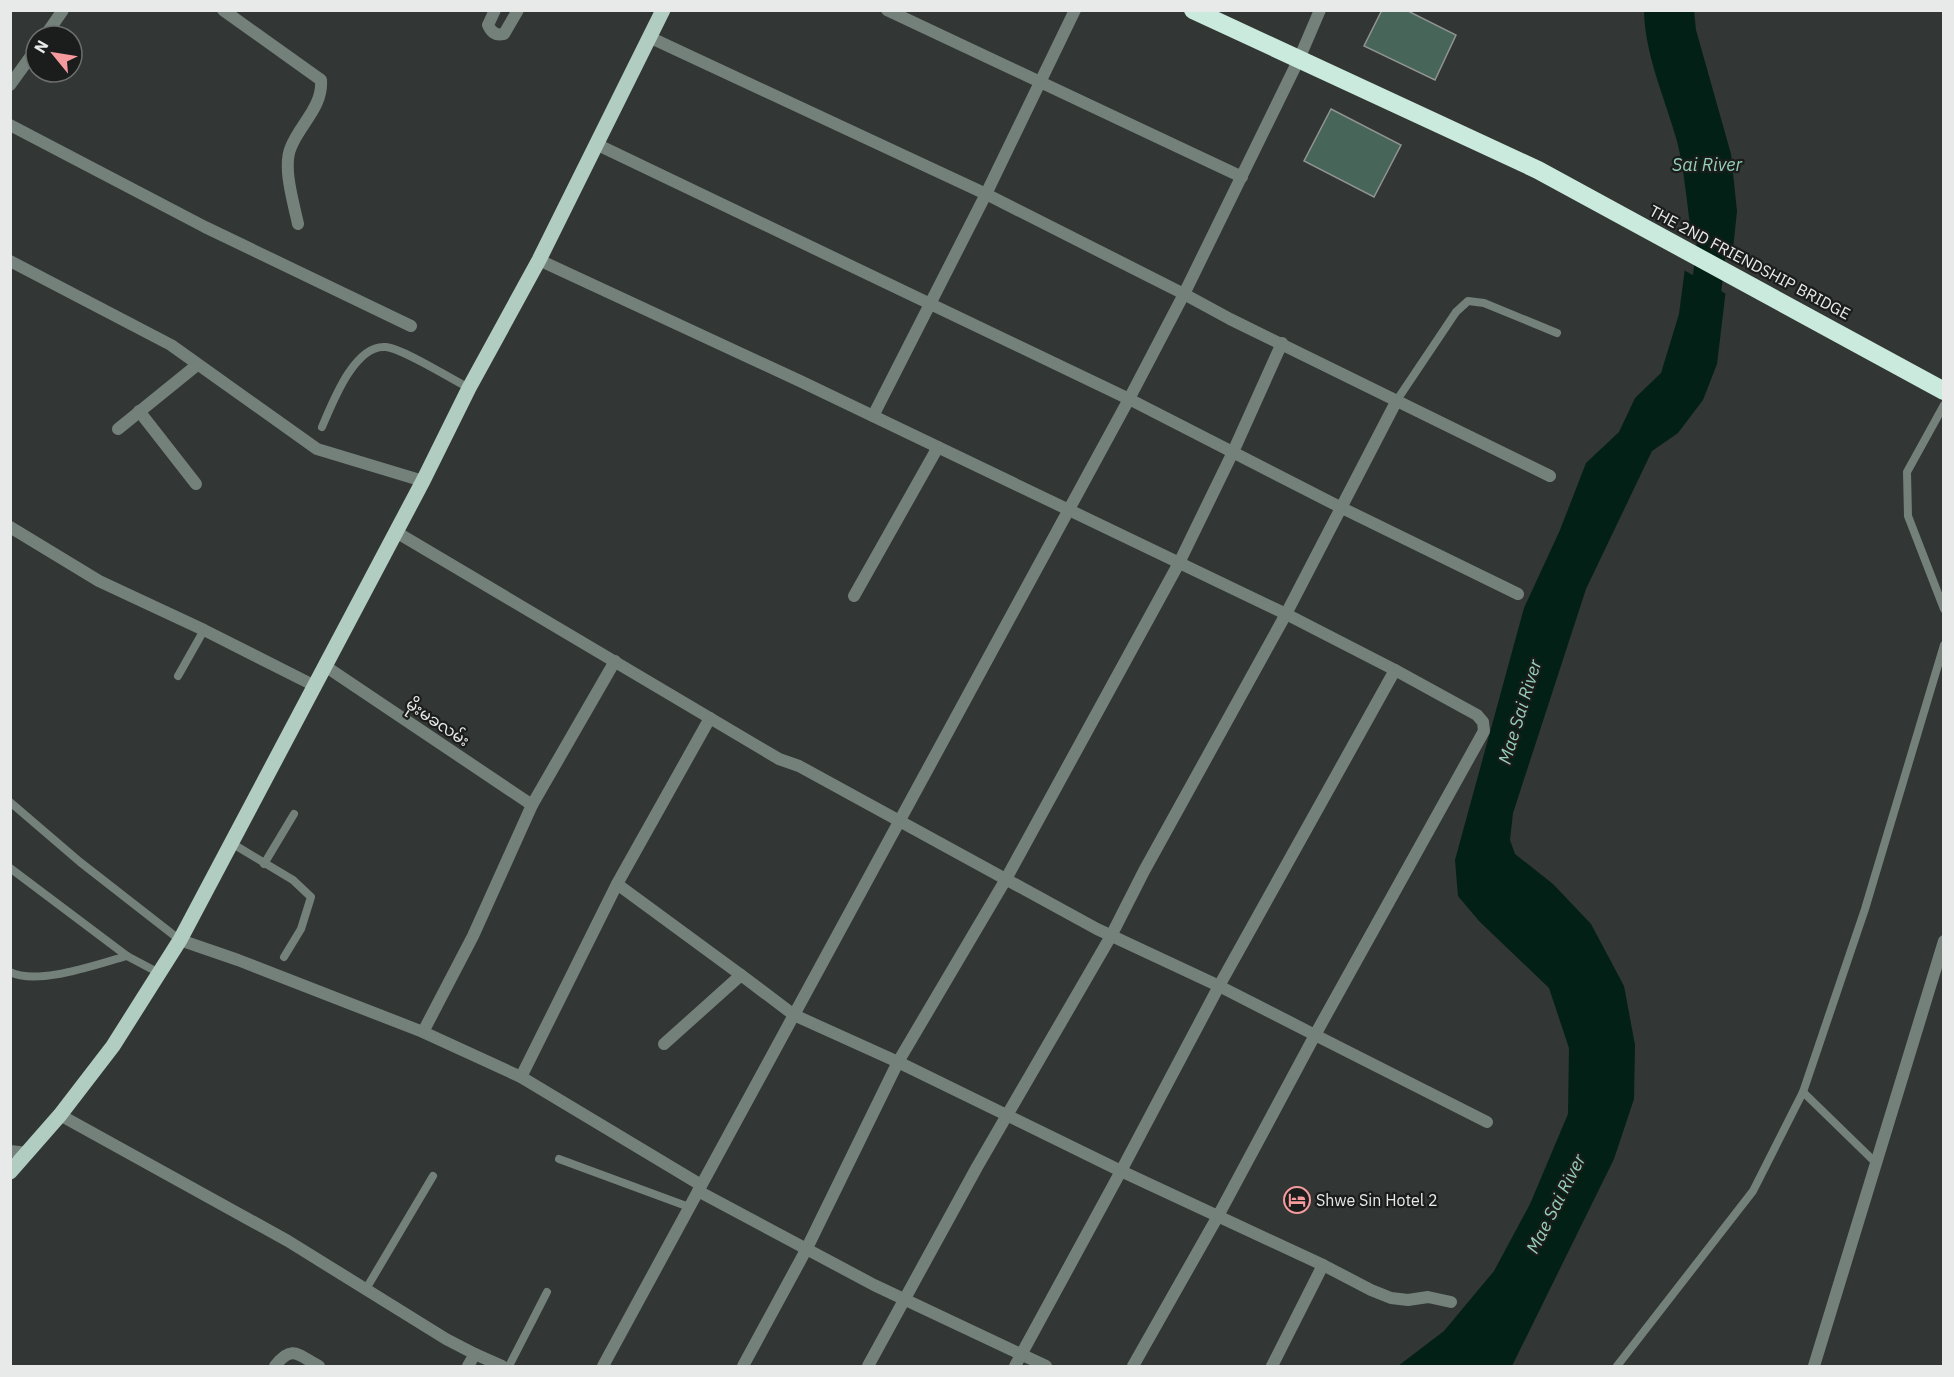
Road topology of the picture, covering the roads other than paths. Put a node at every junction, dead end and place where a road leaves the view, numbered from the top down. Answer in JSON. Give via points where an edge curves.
{"nodes":[{"id":1,"x":63,"y":10,"type":"edge"},
{"id":2,"x":223,"y":10,"type":"edge"},
{"id":3,"x":495,"y":10,"type":"edge"},
{"id":4,"x":518,"y":10,"type":"edge"},
{"id":5,"x":663,"y":10,"type":"edge"},
{"id":6,"x":887,"y":10,"type":"edge"},
{"id":7,"x":1075,"y":10,"type":"edge"},
{"id":8,"x":1193,"y":10,"type":"edge"},
{"id":9,"x":1320,"y":10,"type":"edge"},
{"id":10,"x":53,"y":24,"type":"edge"},
{"id":11,"x":649,"y":37,"type":"junction"},
{"id":12,"x":1299,"y":59,"type":"junction"},
{"id":13,"x":24,"y":66,"type":"edge"},
{"id":14,"x":1040,"y":83,"type":"junction"},
{"id":15,"x":10,"y":85,"type":"edge"},
{"id":16,"x":10,"y":125,"type":"edge"},
{"id":17,"x":596,"y":144,"type":"junction"},
{"id":18,"x":1242,"y":177,"type":"junction"},
{"id":19,"x":986,"y":194,"type":"junction"},
{"id":20,"x":298,"y":224,"type":"dead end"},
{"id":21,"x":539,"y":260,"type":"junction"},
{"id":22,"x":10,"y":261,"type":"edge"},
{"id":23,"x":1184,"y":294,"type":"junction"},
{"id":24,"x":930,"y":304,"type":"junction"},
{"id":25,"x":411,"y":326,"type":"dead end"},
{"id":26,"x":1557,"y":333,"type":"dead end"},
{"id":27,"x":1282,"y":343,"type":"junction"},
{"id":28,"x":197,"y":365,"type":"junction"},
{"id":29,"x":470,"y":388,"type":"junction"},
{"id":30,"x":1944,"y":391,"type":"edge"},
{"id":31,"x":1129,"y":399,"type":"junction"},
{"id":32,"x":1397,"y":400,"type":"junction"},
{"id":33,"x":1944,"y":405,"type":"edge"},
{"id":34,"x":139,"y":411,"type":"junction"},
{"id":35,"x":873,"y":416,"type":"junction"},
{"id":36,"x":322,"y":427,"type":"dead end"},
{"id":37,"x":118,"y":429,"type":"dead end"},
{"id":38,"x":938,"y":447,"type":"junction"},
{"id":39,"x":1233,"y":452,"type":"junction"},
{"id":40,"x":1550,"y":476,"type":"dead end"},
{"id":41,"x":423,"y":481,"type":"junction"},
{"id":42,"x":196,"y":484,"type":"dead end"},
{"id":43,"x":1342,"y":508,"type":"junction"},
{"id":44,"x":1068,"y":509,"type":"junction"},
{"id":45,"x":10,"y":527,"type":"edge"},
{"id":46,"x":396,"y":532,"type":"junction"},
{"id":47,"x":1179,"y":563,"type":"junction"},
{"id":48,"x":1518,"y":594,"type":"dead end"},
{"id":49,"x":854,"y":596,"type":"dead end"},
{"id":50,"x":1944,"y":609,"type":"edge"},
{"id":51,"x":1286,"y":614,"type":"junction"},
{"id":52,"x":204,"y":630,"type":"junction"},
{"id":53,"x":1944,"y":645,"type":"edge"},
{"id":54,"x":615,"y":661,"type":"junction"},
{"id":55,"x":325,"y":666,"type":"junction"},
{"id":56,"x":1395,"y":670,"type":"junction"},
{"id":57,"x":178,"y":676,"type":"dead end"},
{"id":58,"x":315,"y":686,"type":"junction"},
{"id":59,"x":710,"y":718,"type":"junction"},
{"id":60,"x":10,"y":802,"type":"edge"},
{"id":61,"x":532,"y":805,"type":"junction"},
{"id":62,"x":294,"y":814,"type":"dead end"},
{"id":63,"x":899,"y":821,"type":"junction"},
{"id":64,"x":233,"y":844,"type":"junction"},
{"id":65,"x":264,"y":864,"type":"junction"},
{"id":66,"x":10,"y":868,"type":"edge"},
{"id":67,"x":1006,"y":879,"type":"junction"},
{"id":68,"x":617,"y":884,"type":"junction"},
{"id":69,"x":1111,"y":936,"type":"junction"},
{"id":70,"x":180,"y":940,"type":"junction"},
{"id":71,"x":1944,"y":941,"type":"edge"},
{"id":72,"x":127,"y":956,"type":"junction"},
{"id":73,"x":284,"y":957,"type":"dead end"},
{"id":74,"x":10,"y":972,"type":"edge"},
{"id":75,"x":160,"y":974,"type":"junction"},
{"id":76,"x":741,"y":975,"type":"junction"},
{"id":77,"x":1219,"y":986,"type":"junction"},
{"id":78,"x":794,"y":1015,"type":"junction"},
{"id":79,"x":423,"y":1032,"type":"junction"},
{"id":80,"x":1315,"y":1035,"type":"junction"},
{"id":81,"x":664,"y":1044,"type":"dead end"},
{"id":82,"x":898,"y":1062,"type":"junction"},
{"id":83,"x":520,"y":1077,"type":"junction"},
{"id":84,"x":1803,"y":1092,"type":"junction"},
{"id":85,"x":60,"y":1115,"type":"junction"},
{"id":86,"x":1006,"y":1116,"type":"junction"},
{"id":87,"x":1487,"y":1122,"type":"dead end"},
{"id":88,"x":10,"y":1151,"type":"edge"},
{"id":89,"x":27,"y":1153,"type":"junction"},
{"id":90,"x":558,"y":1159,"type":"dead end"},
{"id":91,"x":1876,"y":1163,"type":"junction"},
{"id":92,"x":1121,"y":1171,"type":"junction"},
{"id":93,"x":10,"y":1172,"type":"edge"},
{"id":94,"x":433,"y":1176,"type":"dead end"},
{"id":95,"x":699,"y":1188,"type":"junction"},
{"id":96,"x":689,"y":1207,"type":"junction"},
{"id":97,"x":1218,"y":1216,"type":"junction"},
{"id":98,"x":806,"y":1250,"type":"junction"},
{"id":99,"x":1323,"y":1265,"type":"junction"},
{"id":100,"x":366,"y":1289,"type":"junction"},
{"id":101,"x":547,"y":1292,"type":"dead end"},
{"id":102,"x":905,"y":1299,"type":"junction"},
{"id":103,"x":1451,"y":1302,"type":"dead end"},
{"id":104,"x":475,"y":1354,"type":"junction"},
{"id":105,"x":1021,"y":1354,"type":"junction"},
{"id":106,"x":275,"y":1366,"type":"edge"},
{"id":107,"x":319,"y":1366,"type":"edge"},
{"id":108,"x":468,"y":1366,"type":"edge"},
{"id":109,"x":502,"y":1366,"type":"edge"},
{"id":110,"x":509,"y":1366,"type":"edge"},
{"id":111,"x":603,"y":1366,"type":"edge"},
{"id":112,"x":743,"y":1366,"type":"edge"},
{"id":113,"x":868,"y":1366,"type":"edge"},
{"id":114,"x":1015,"y":1366,"type":"edge"},
{"id":115,"x":1046,"y":1366,"type":"edge"},
{"id":116,"x":1133,"y":1366,"type":"edge"},
{"id":117,"x":1272,"y":1366,"type":"edge"},
{"id":118,"x":1617,"y":1366,"type":"edge"},
{"id":119,"x":1814,"y":1366,"type":"edge"}],
"edges":[{"from":1,"to":10,"type":"street"},
{"from":2,"to":20,"type":"street","via":[[321,80],[320,97],[290,148],[288,179]]},
{"from":3,"to":4,"type":"street","via":[[488,25],[499,35],[508,29]]},
{"from":5,"to":11,"type":"main road"},
{"from":6,"to":14,"type":"street"},
{"from":7,"to":14,"type":"street"},
{"from":8,"to":12,"type":"highway","name":"THE 2ND FRIENDSHIP BRIDGE"},
{"from":9,"to":12,"type":"street"},
{"from":11,"to":17,"type":"main road"},
{"from":11,"to":19,"type":"street"},
{"from":12,"to":18,"type":"street"},
{"from":12,"to":30,"type":"highway","name":"THE 2ND FRIENDSHIP BRIDGE","via":[[1538,170]]},
{"from":13,"to":15,"type":"street"},
{"from":14,"to":18,"type":"street"},
{"from":14,"to":19,"type":"street"},
{"from":16,"to":25,"type":"street","via":[[205,227]]},
{"from":17,"to":21,"type":"main road"},
{"from":17,"to":24,"type":"street"},
{"from":18,"to":23,"type":"street"},
{"from":19,"to":23,"type":"street"},
{"from":19,"to":24,"type":"street"},
{"from":21,"to":29,"type":"main road"},
{"from":21,"to":35,"type":"street"},
{"from":22,"to":28,"type":"street","via":[[171,345]]},
{"from":23,"to":27,"type":"street"},
{"from":23,"to":31,"type":"street"},
{"from":24,"to":31,"type":"street"},
{"from":24,"to":35,"type":"street"},
{"from":26,"to":32,"type":"lane","via":[[1484,303],[1468,301],[1456,312]]},
{"from":27,"to":32,"type":"street"},
{"from":27,"to":39,"type":"street"},
{"from":28,"to":34,"type":"street"},
{"from":28,"to":41,"type":"street","via":[[317,448]]},
{"from":29,"to":36,"type":"lane","via":[[408,356],[386,347],[376,348],[350,371]]},
{"from":29,"to":41,"type":"main road"},
{"from":31,"to":39,"type":"street"},
{"from":31,"to":44,"type":"street"},
{"from":32,"to":40,"type":"street"},
{"from":32,"to":43,"type":"street"},
{"from":33,"to":50,"type":"lane","via":[[1906,472],[1908,516]]},
{"from":34,"to":37,"type":"street"},
{"from":34,"to":42,"type":"street"},
{"from":35,"to":38,"type":"street"},
{"from":38,"to":44,"type":"street"},
{"from":38,"to":49,"type":"street"},
{"from":39,"to":43,"type":"street"},
{"from":39,"to":47,"type":"street"},
{"from":41,"to":46,"type":"main road"},
{"from":43,"to":48,"type":"street"},
{"from":43,"to":51,"type":"street"},
{"from":44,"to":47,"type":"street"},
{"from":44,"to":63,"type":"street"},
{"from":45,"to":52,"type":"street","via":[[99,581]]},
{"from":46,"to":54,"type":"street"},
{"from":46,"to":55,"type":"main road"},
{"from":47,"to":51,"type":"street"},
{"from":47,"to":67,"type":"street"},
{"from":51,"to":56,"type":"street"},
{"from":51,"to":69,"type":"street"},
{"from":52,"to":57,"type":"lane"},
{"from":52,"to":58,"type":"street"},
{"from":53,"to":84,"type":"lane","via":[[1865,909]]},
{"from":54,"to":59,"type":"street"},
{"from":54,"to":61,"type":"street"},
{"from":55,"to":58,"type":"main road"},
{"from":55,"to":61,"type":"street","name":"မိုးမခလမ်း"},
{"from":56,"to":77,"type":"street"},
{"from":56,"to":80,"type":"street","via":[[1477,715],[1484,731]]},
{"from":58,"to":64,"type":"main road"},
{"from":59,"to":63,"type":"street"},
{"from":59,"to":68,"type":"street"},
{"from":60,"to":70,"type":"lane"},
{"from":61,"to":79,"type":"street"},
{"from":62,"to":65,"type":"lane"},
{"from":63,"to":67,"type":"street"},
{"from":63,"to":78,"type":"street"},
{"from":64,"to":65,"type":"lane"},
{"from":64,"to":70,"type":"main road"},
{"from":65,"to":73,"type":"lane","via":[[293,880],[310,897],[301,928]]},
{"from":66,"to":72,"type":"lane"},
{"from":67,"to":69,"type":"street"},
{"from":67,"to":82,"type":"street"},
{"from":68,"to":76,"type":"street"},
{"from":68,"to":83,"type":"street"},
{"from":69,"to":77,"type":"street"},
{"from":69,"to":86,"type":"street"},
{"from":70,"to":75,"type":"main road"},
{"from":70,"to":79,"type":"street"},
{"from":71,"to":91,"type":"street"},
{"from":72,"to":74,"type":"lane","via":[[41,977],[21,977]]},
{"from":72,"to":75,"type":"lane"},
{"from":75,"to":85,"type":"main road","via":[[113,1046]]},
{"from":76,"to":78,"type":"street"},
{"from":76,"to":81,"type":"street"},
{"from":77,"to":80,"type":"street"},
{"from":77,"to":92,"type":"street"},
{"from":78,"to":82,"type":"street"},
{"from":78,"to":95,"type":"street"},
{"from":79,"to":83,"type":"street"},
{"from":80,"to":87,"type":"street"},
{"from":80,"to":97,"type":"street"},
{"from":82,"to":86,"type":"street"},
{"from":82,"to":98,"type":"street"},
{"from":83,"to":95,"type":"street"},
{"from":84,"to":91,"type":"lane"},
{"from":84,"to":118,"type":"lane","via":[[1753,1191]]},
{"from":85,"to":89,"type":"main road"},
{"from":85,"to":100,"type":"street","via":[[288,1241]]},
{"from":86,"to":92,"type":"street"},
{"from":86,"to":102,"type":"street"},
{"from":88,"to":89,"type":"street"},
{"from":89,"to":93,"type":"main road"},
{"from":90,"to":96,"type":"lane"},
{"from":91,"to":119,"type":"street"},
{"from":92,"to":97,"type":"street"},
{"from":92,"to":105,"type":"street"},
{"from":94,"to":100,"type":"lane"},
{"from":95,"to":96,"type":"street"},
{"from":95,"to":98,"type":"street"},
{"from":96,"to":111,"type":"street"},
{"from":97,"to":99,"type":"street"},
{"from":97,"to":116,"type":"street"},
{"from":98,"to":102,"type":"street"},
{"from":98,"to":112,"type":"street"},
{"from":99,"to":103,"type":"street","via":[[1392,1298],[1428,1297]]},
{"from":99,"to":117,"type":"street"},
{"from":100,"to":104,"type":"street"},
{"from":101,"to":110,"type":"lane"},
{"from":102,"to":105,"type":"street"},
{"from":102,"to":113,"type":"street"},
{"from":104,"to":108,"type":"street"},
{"from":104,"to":109,"type":"street"},
{"from":105,"to":114,"type":"street"},
{"from":105,"to":115,"type":"street"},
{"from":106,"to":107,"type":"street","via":[[289,1353]]}]}
